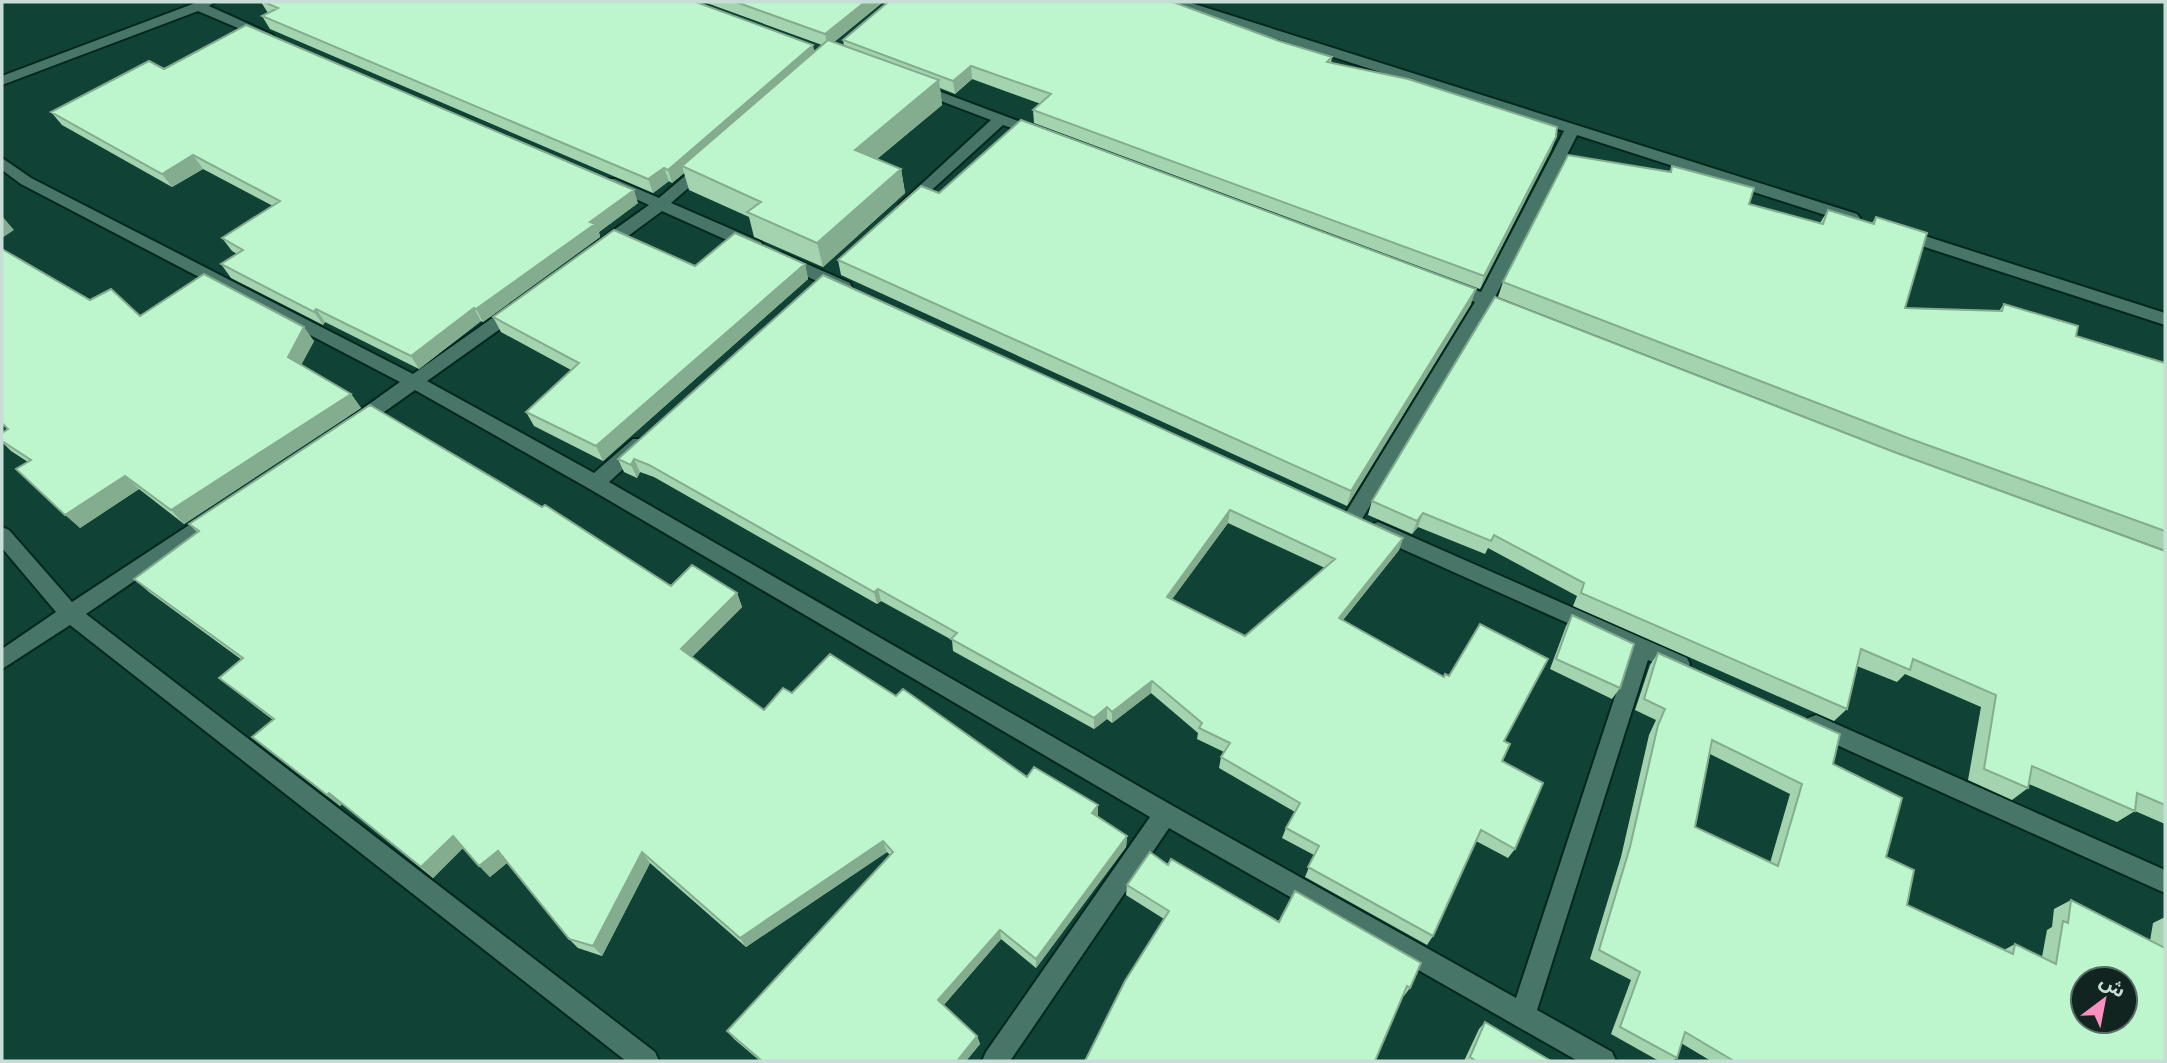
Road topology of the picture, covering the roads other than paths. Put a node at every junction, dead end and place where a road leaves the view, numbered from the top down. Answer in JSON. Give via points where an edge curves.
{"nodes":[{"id":1,"x":1176,"y":2,"type":"edge"},
{"id":2,"x":204,"y":4,"type":"edge"},
{"id":3,"x":286,"y":43,"type":"edge"},
{"id":4,"x":2,"y":81,"type":"edge"},
{"id":5,"x":904,"y":82,"type":"edge"},
{"id":6,"x":1002,"y":120,"type":"junction"},
{"id":7,"x":1573,"y":128,"type":"junction"},
{"id":8,"x":1053,"y":139,"type":"edge"},
{"id":9,"x":721,"y":151,"type":"edge"},
{"id":10,"x":2,"y":163,"type":"edge"},
{"id":11,"x":598,"y":177,"type":"edge"},
{"id":12,"x":661,"y":204,"type":"junction"},
{"id":13,"x":898,"y":213,"type":"edge"},
{"id":14,"x":583,"y":261,"type":"edge"},
{"id":15,"x":1432,"y":280,"type":"edge"},
{"id":16,"x":862,"y":295,"type":"edge"},
{"id":17,"x":1485,"y":300,"type":"junction"},
{"id":18,"x":528,"y":301,"type":"edge"},
{"id":19,"x":2165,"y":319,"type":"edge"},
{"id":20,"x":1535,"y":320,"type":"edge"},
{"id":21,"x":416,"y":383,"type":"junction"},
{"id":22,"x":347,"y":429,"type":"edge"},
{"id":23,"x":648,"y":437,"type":"edge"},
{"id":24,"x":595,"y":483,"type":"junction"},
{"id":25,"x":231,"y":505,"type":"edge"},
{"id":26,"x":2,"y":535,"type":"edge"},
{"id":27,"x":69,"y":613,"type":"junction"},
{"id":28,"x":1642,"y":647,"type":"junction"},
{"id":29,"x":2,"y":660,"type":"edge"},
{"id":30,"x":1692,"y":670,"type":"edge"},
{"id":31,"x":1805,"y":720,"type":"edge"},
{"id":32,"x":1165,"y":814,"type":"junction"},
{"id":33,"x":2165,"y":881,"type":"edge"},
{"id":34,"x":1523,"y":1014,"type":"junction"},
{"id":35,"x":646,"y":1061,"type":"edge"},
{"id":36,"x":995,"y":1061,"type":"edge"},
{"id":37,"x":1603,"y":1061,"type":"edge"}],
"edges":[{"from":1,"to":7,"type":"street"},
{"from":2,"to":3,"type":"street"},
{"from":2,"to":4,"type":"street"},
{"from":5,"to":6,"type":"street"},
{"from":6,"to":8,"type":"street"},
{"from":6,"to":13,"type":"street"},
{"from":7,"to":17,"type":"street"},
{"from":7,"to":19,"type":"street"},
{"from":9,"to":12,"type":"street"},
{"from":10,"to":21,"type":"street","via":[[26,181]]},
{"from":11,"to":12,"type":"street"},
{"from":12,"to":14,"type":"street"},
{"from":12,"to":16,"type":"street"},
{"from":15,"to":17,"type":"street"},
{"from":17,"to":20,"type":"street"},
{"from":17,"to":28,"type":"street","via":[[1346,516]]},
{"from":18,"to":21,"type":"street"},
{"from":21,"to":22,"type":"street"},
{"from":21,"to":24,"type":"street"},
{"from":23,"to":24,"type":"street"},
{"from":24,"to":32,"type":"street"},
{"from":25,"to":27,"type":"street"},
{"from":26,"to":27,"type":"street"},
{"from":27,"to":29,"type":"street"},
{"from":27,"to":35,"type":"street"},
{"from":28,"to":30,"type":"street"},
{"from":28,"to":34,"type":"street"},
{"from":31,"to":33,"type":"street"},
{"from":32,"to":34,"type":"street"},
{"from":32,"to":36,"type":"street"},
{"from":34,"to":37,"type":"street"}]}
